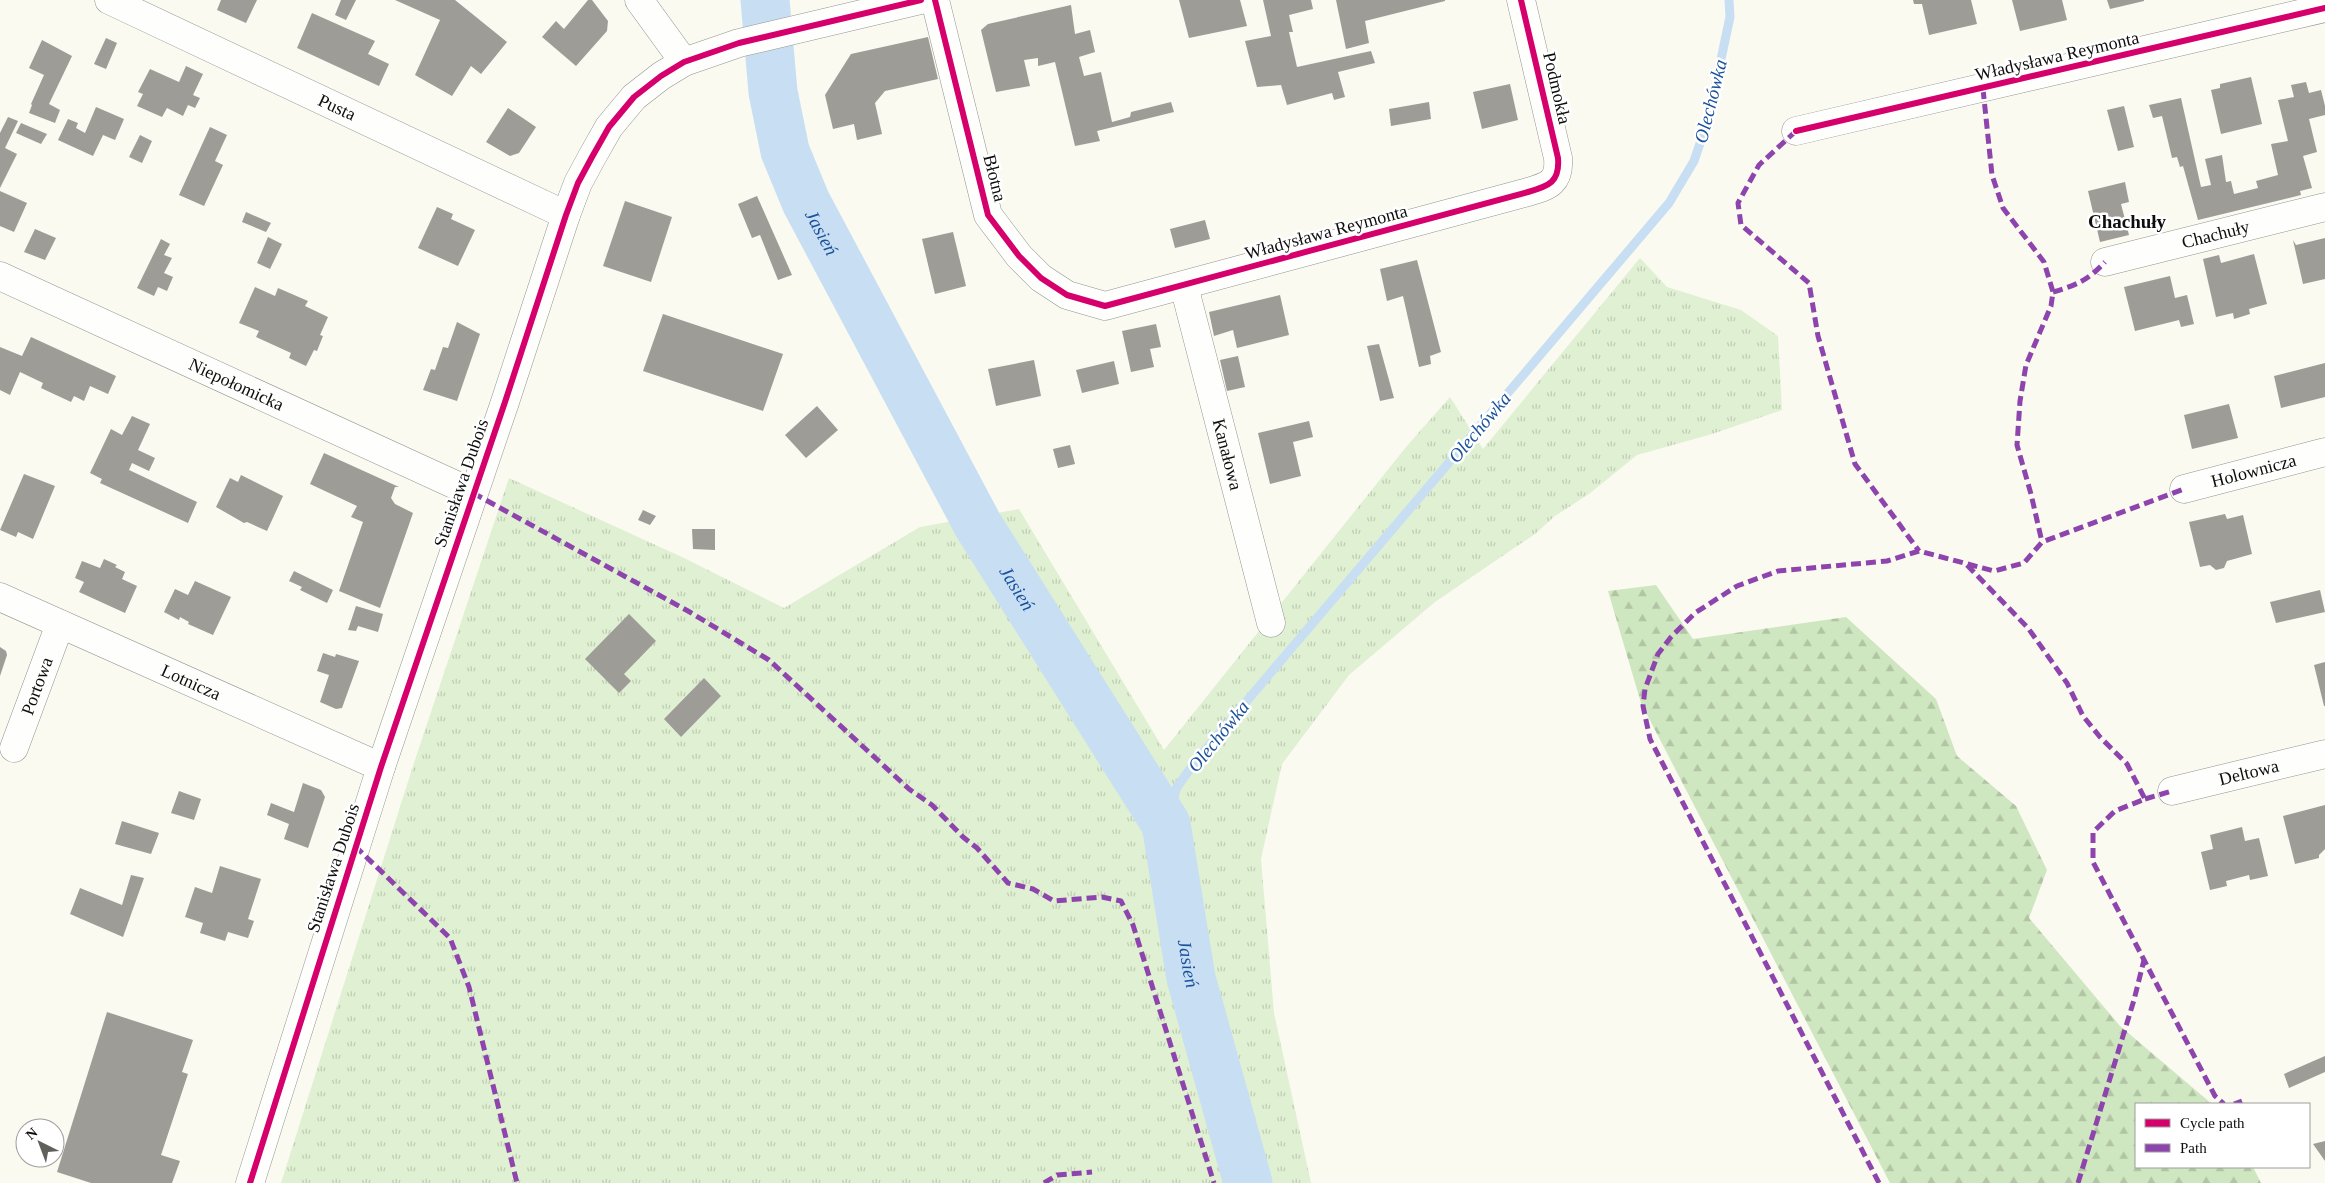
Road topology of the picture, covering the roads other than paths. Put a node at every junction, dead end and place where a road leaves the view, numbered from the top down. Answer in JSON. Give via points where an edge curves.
{"nodes":[{"id":1,"x":639,"y":0,"type":"edge"},
{"id":2,"x":921,"y":0,"type":"edge"},
{"id":3,"x":935,"y":0,"type":"edge"},
{"id":4,"x":1522,"y":0,"type":"edge"},
{"id":5,"x":113,"y":1,"type":"edge"},
{"id":6,"x":2325,"y":8,"type":"edge"},
{"id":7,"x":684,"y":62,"type":"junction"},
{"id":8,"x":1796,"y":132,"type":"dead end"},
{"id":9,"x":1552,"y":182,"type":"joint"},
{"id":10,"x":2325,"y":207,"type":"edge"},
{"id":11,"x":566,"y":215,"type":"junction"},
{"id":12,"x":2105,"y":262,"type":"dead end"},
{"id":13,"x":0,"y":276,"type":"edge"},
{"id":14,"x":1184,"y":286,"type":"junction"},
{"id":15,"x":1105,"y":306,"type":"joint"},
{"id":16,"x":2325,"y":452,"type":"edge"},
{"id":17,"x":2184,"y":489,"type":"dead end"},
{"id":18,"x":474,"y":493,"type":"junction"},
{"id":19,"x":0,"y":597,"type":"edge"},
{"id":20,"x":1271,"y":623,"type":"dead end"},
{"id":21,"x":60,"y":624,"type":"junction"},
{"id":22,"x":14,"y":748,"type":"dead end"},
{"id":23,"x":2325,"y":754,"type":"edge"},
{"id":24,"x":380,"y":767,"type":"junction"},
{"id":25,"x":2172,"y":790,"type":"dead end"},
{"id":26,"x":250,"y":1183,"type":"edge"}],
"edges":[{"from":1,"to":7,"type":"street"},
{"from":2,"to":7,"type":"street","name":"Stanisława Dubois","via":[[739,43]]},
{"from":3,"to":15,"type":"street","name":"Błotna","via":[[988,215],[1019,256],[1041,278],[1067,295]]},
{"from":4,"to":9,"type":"street","name":"Podmokła","via":[[1558,158],[1559,172]]},
{"from":5,"to":11,"type":"street","name":"Pusta"},
{"from":6,"to":8,"type":"street","name":"Władysława Reymonta"},
{"from":7,"to":11,"type":"street","name":"Stanisława Dubois","via":[[661,76],[621,111],[578,183]]},
{"from":9,"to":14,"type":"street","name":"Władysława Reymonta","via":[[1543,188]]},
{"from":10,"to":12,"type":"street","name":"Chachuły"},
{"from":11,"to":18,"type":"street","name":"Stanisława Dubois"},
{"from":13,"to":18,"type":"street","name":"Niepołomicka"},
{"from":14,"to":15,"type":"street","name":"Władysława Reymonta"},
{"from":14,"to":20,"type":"street","name":"Kanałowa"},
{"from":16,"to":17,"type":"street","name":"Holownicza"},
{"from":18,"to":24,"type":"street","name":"Stanisława Dubois"},
{"from":19,"to":21,"type":"street","name":"Lotnicza"},
{"from":21,"to":22,"type":"street","name":"Portowa"},
{"from":21,"to":24,"type":"street","name":"Lotnicza"},
{"from":23,"to":25,"type":"street","name":"Deltowa"},
{"from":24,"to":26,"type":"street","name":"Stanisława Dubois"}]}
